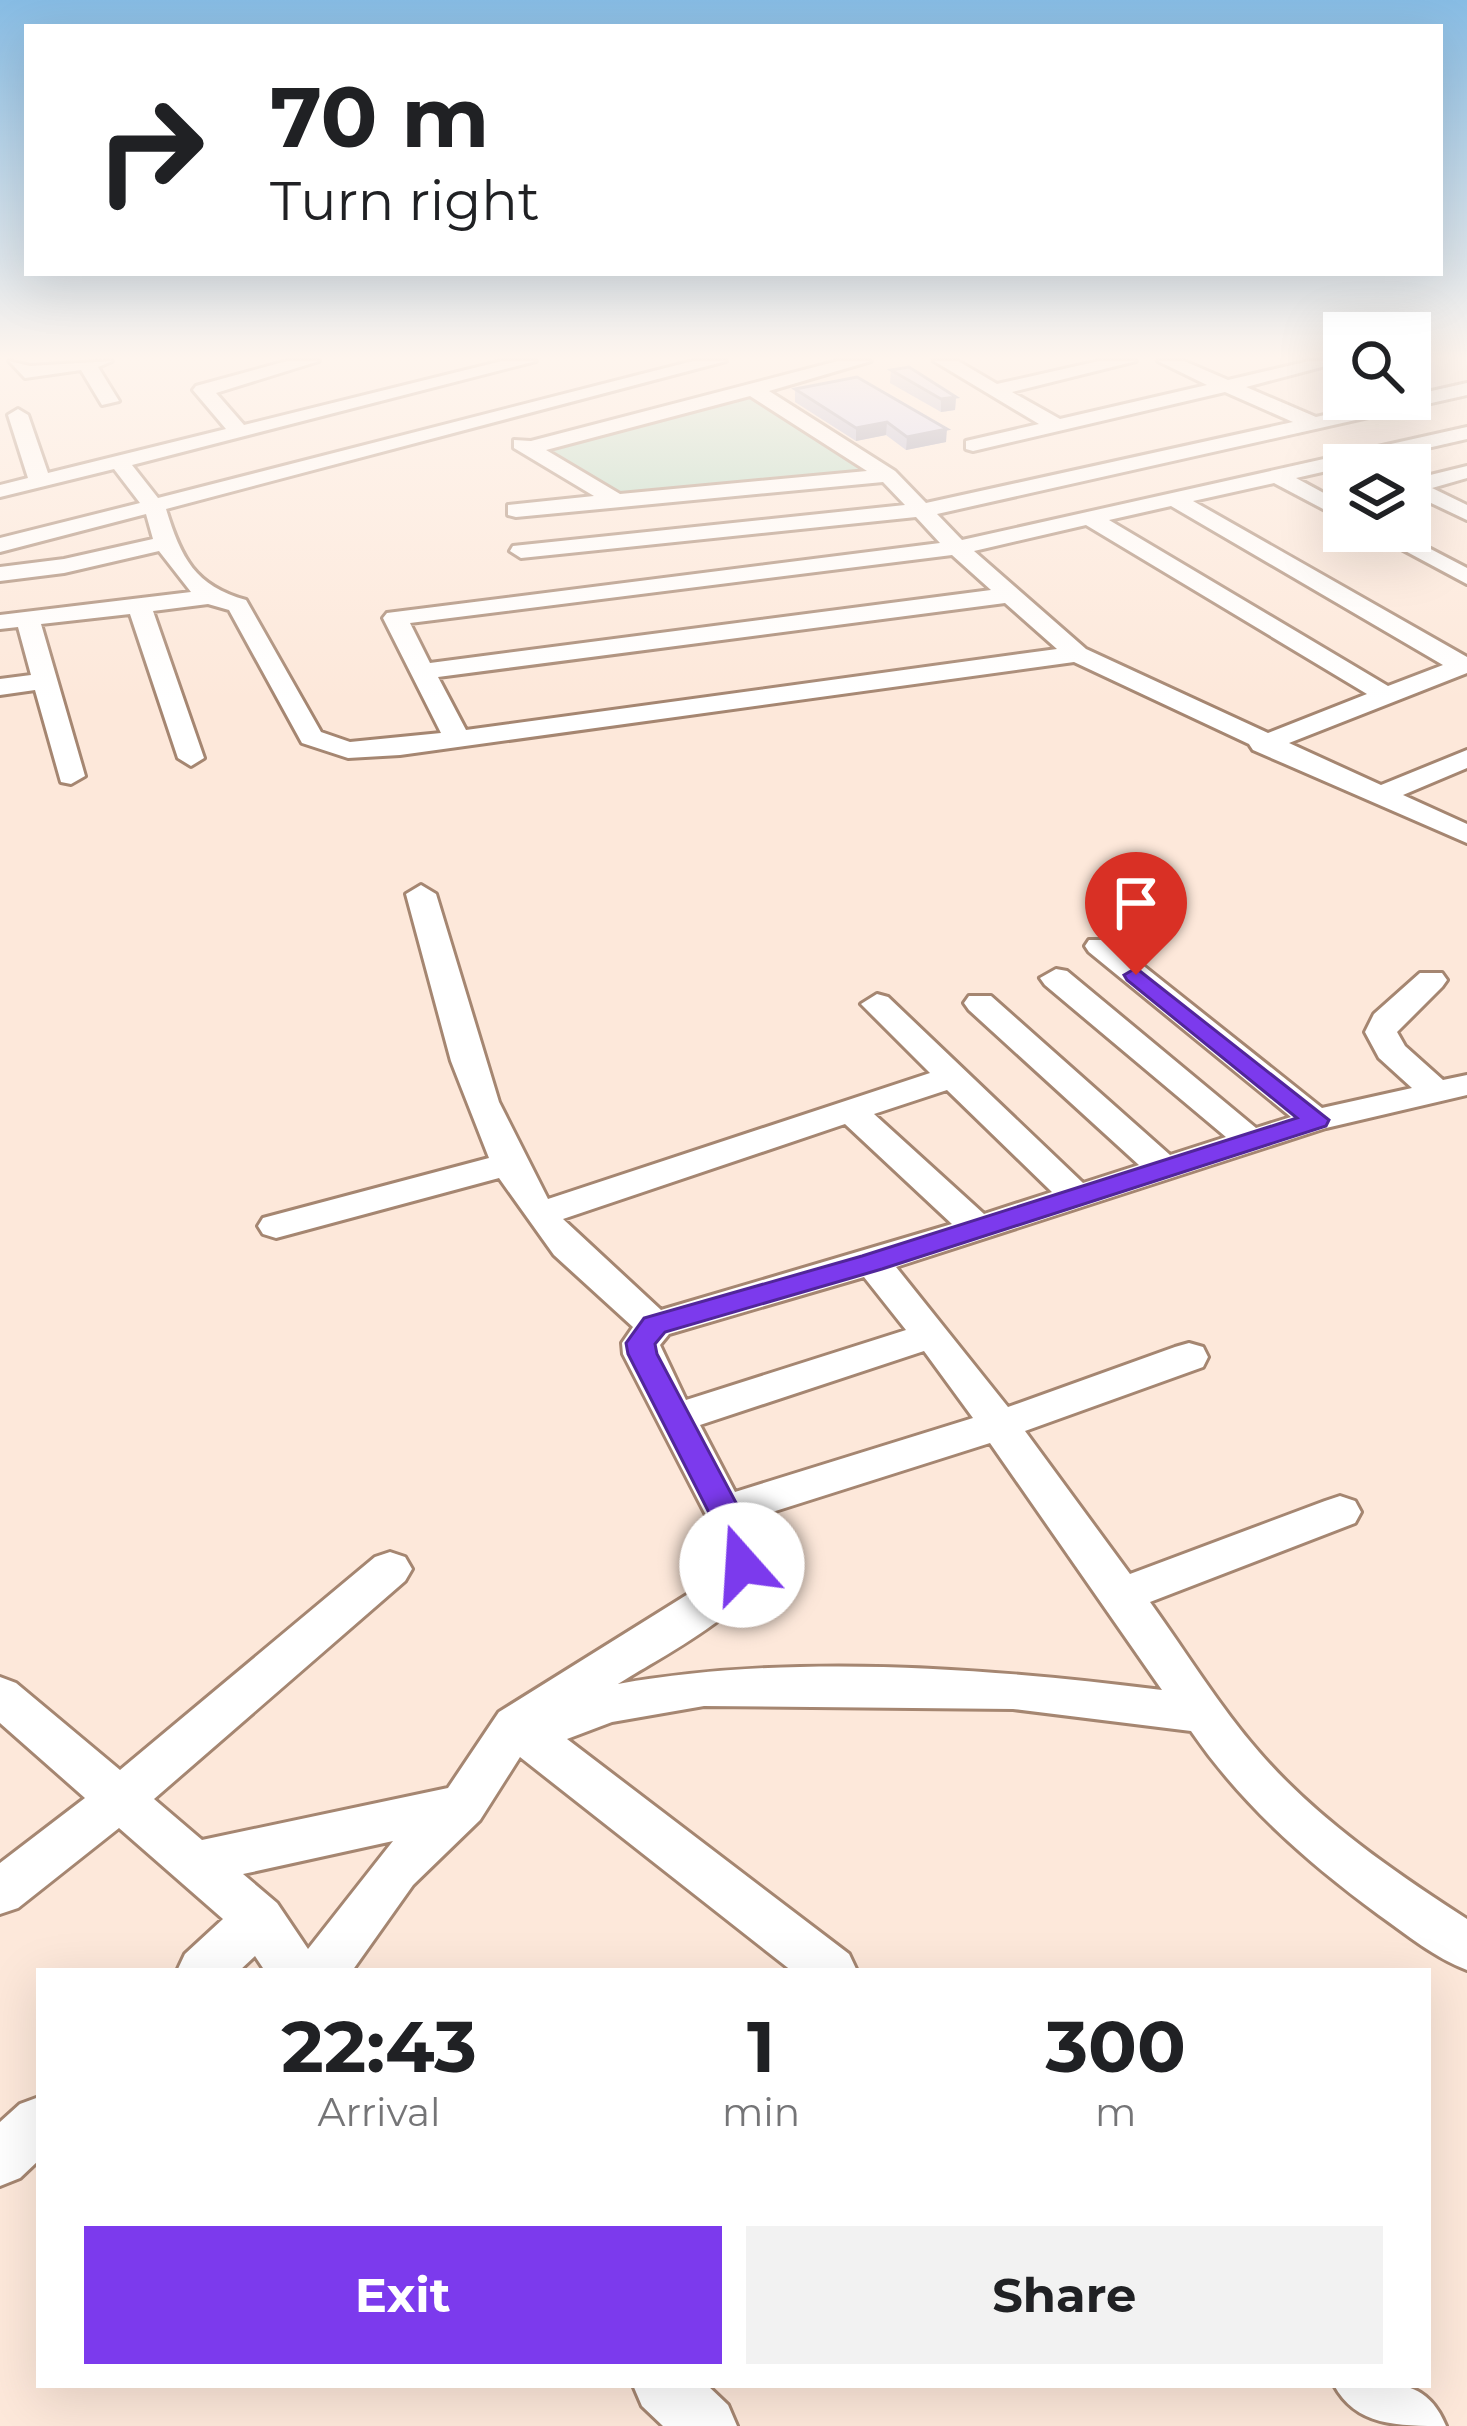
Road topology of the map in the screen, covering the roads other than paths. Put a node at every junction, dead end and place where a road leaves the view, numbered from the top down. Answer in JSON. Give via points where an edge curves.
{"nodes":[{"id":1,"x":38,"y":474,"type":"edge"},
{"id":2,"x":66,"y":474,"type":"edge"},
{"id":3,"x":128,"y":474,"type":"edge"},
{"id":4,"x":252,"y":474,"type":"edge"},
{"id":5,"x":573,"y":474,"type":"edge"},
{"id":6,"x":1013,"y":474,"type":"edge"},
{"id":7,"x":1094,"y":474,"type":"edge"},
{"id":8,"x":1284,"y":474,"type":"edge"},
{"id":9,"x":888,"y":475,"type":"joint"},
{"id":10,"x":1276,"y":476,"type":"junction"},
{"id":11,"x":40,"y":481,"type":"junction"},
{"id":12,"x":1033,"y":488,"type":"junction"},
{"id":13,"x":0,"y":490,"type":"edge"},
{"id":14,"x":1431,"y":496,"type":"edge"},
{"id":15,"x":1174,"y":499,"type":"junction"},
{"id":16,"x":615,"y":500,"type":"junction"},
{"id":17,"x":1323,"y":500,"type":"edge"},
{"id":18,"x":155,"y":508,"type":"junction"},
{"id":19,"x":516,"y":510,"type":"dead end"},
{"id":20,"x":924,"y":510,"type":"junction"},
{"id":21,"x":1467,"y":513,"type":"edge"},
{"id":22,"x":1089,"y":518,"type":"junction"},
{"id":23,"x":166,"y":543,"type":"junction"},
{"id":24,"x":0,"y":545,"type":"edge"},
{"id":25,"x":957,"y":548,"type":"junction"},
{"id":26,"x":521,"y":551,"type":"dead end"},
{"id":27,"x":1419,"y":552,"type":"edge"},
{"id":28,"x":0,"y":574,"type":"edge"},
{"id":29,"x":1467,"y":577,"type":"edge"},
{"id":30,"x":1010,"y":595,"type":"junction"},
{"id":31,"x":209,"y":597,"type":"junction"},
{"id":32,"x":139,"y":606,"type":"junction"},
{"id":33,"x":28,"y":619,"type":"junction"},
{"id":34,"x":0,"y":622,"type":"edge"},
{"id":35,"x":1076,"y":654,"type":"junction"},
{"id":36,"x":1465,"y":665,"type":"edge"},
{"id":37,"x":419,"y":672,"type":"junction"},
{"id":38,"x":44,"y":681,"type":"junction"},
{"id":39,"x":0,"y":686,"type":"edge"},
{"id":40,"x":1386,"y":695,"type":"junction"},
{"id":41,"x":458,"y":739,"type":"junction"},
{"id":42,"x":1262,"y":744,"type":"junction"},
{"id":43,"x":191,"y":758,"type":"dead end"},
{"id":44,"x":1467,"y":758,"type":"edge"},
{"id":45,"x":71,"y":776,"type":"dead end"},
{"id":46,"x":1377,"y":796,"type":"junction"},
{"id":47,"x":1467,"y":835,"type":"edge"},
{"id":48,"x":422,"y":894,"type":"dead end"},
{"id":49,"x":1100,"y":946,"type":"dead end"},
{"id":50,"x":1056,"y":978,"type":"dead end"},
{"id":51,"x":1431,"y":980,"type":"dead end"},
{"id":52,"x":980,"y":1003,"type":"dead end"},
{"id":53,"x":877,"y":1004,"type":"dead end"},
{"id":54,"x":952,"y":1077,"type":"junction"},
{"id":55,"x":1452,"y":1088,"type":"edge"},
{"id":56,"x":851,"y":1111,"type":"junction"},
{"id":57,"x":1316,"y":1120,"type":"junction"},
{"id":58,"x":1251,"y":1141,"type":"junction"},
{"id":59,"x":509,"y":1164,"type":"junction"},
{"id":60,"x":1165,"y":1169,"type":"junction"},
{"id":61,"x":1076,"y":1197,"type":"junction"},
{"id":62,"x":540,"y":1214,"type":"junction"},
{"id":63,"x":276,"y":1226,"type":"dead end"},
{"id":64,"x":978,"y":1228,"type":"junction"},
{"id":65,"x":872,"y":1262,"type":"junction"},
{"id":66,"x":655,"y":1325,"type":"junction"},
{"id":67,"x":932,"y":1335,"type":"junction"},
{"id":68,"x":1189,"y":1357,"type":"dead end"},
{"id":69,"x":676,"y":1418,"type":"junction"},
{"id":70,"x":999,"y":1425,"type":"junction"},
{"id":71,"x":724,"y":1511,"type":"junction"},
{"id":72,"x":1340,"y":1512,"type":"dead end"},
{"id":73,"x":390,"y":1569,"type":"dead end"},
{"id":74,"x":1120,"y":1597,"type":"junction"},
{"id":75,"x":0,"y":1696,"type":"edge"},
{"id":76,"x":1205,"y":1714,"type":"junction"},
{"id":77,"x":520,"y":1730,"type":"junction"},
{"id":78,"x":122,"y":1798,"type":"junction"},
{"id":79,"x":463,"y":1805,"type":"junction"},
{"id":80,"x":196,"y":1863,"type":"junction"},
{"id":81,"x":0,"y":1892,"type":"edge"},
{"id":82,"x":259,"y":1919,"type":"junction"},
{"id":83,"x":1467,"y":1947,"type":"edge"},
{"id":84,"x":206,"y":1968,"type":"edge"},
{"id":85,"x":292,"y":1968,"type":"edge"},
{"id":86,"x":324,"y":1968,"type":"edge"},
{"id":87,"x":827,"y":1968,"type":"edge"},
{"id":88,"x":36,"y":2126,"type":"edge"},
{"id":89,"x":0,"y":2159,"type":"edge"},
{"id":90,"x":665,"y":2388,"type":"edge"},
{"id":91,"x":1368,"y":2388,"type":"edge"},
{"id":92,"x":706,"y":2426,"type":"edge"},
{"id":93,"x":1417,"y":2426,"type":"edge"}],
"edges":[{"from":1,"to":11,"type":"street"},
{"from":2,"to":11,"type":"street"},
{"from":3,"to":18,"type":"street"},
{"from":4,"to":18,"type":"street"},
{"from":5,"to":16,"type":"street"},
{"from":6,"to":12,"type":"street"},
{"from":7,"to":12,"type":"street"},
{"from":8,"to":10,"type":"street"},
{"from":9,"to":16,"type":"street"},
{"from":9,"to":20,"type":"street"},
{"from":10,"to":15,"type":"street"},
{"from":10,"to":17,"type":"street"},
{"from":11,"to":13,"type":"street"},
{"from":12,"to":20,"type":"street"},
{"from":14,"to":21,"type":"street"},
{"from":15,"to":22,"type":"street"},
{"from":15,"to":36,"type":"street"},
{"from":16,"to":19,"type":"street"},
{"from":18,"to":23,"type":"street"},
{"from":18,"to":24,"type":"street"},
{"from":20,"to":25,"type":"street"},
{"from":20,"to":26,"type":"street"},
{"from":22,"to":25,"type":"street"},
{"from":22,"to":40,"type":"street"},
{"from":23,"to":28,"type":"street"},
{"from":23,"to":31,"type":"street"},
{"from":25,"to":30,"type":"street"},
{"from":25,"to":37,"type":"street","via":[[395,618]]},
{"from":27,"to":29,"type":"street"},
{"from":30,"to":35,"type":"street"},
{"from":30,"to":37,"type":"street"},
{"from":31,"to":32,"type":"street"},
{"from":31,"to":41,"type":"street","via":[[238,605],[320,743],[372,750]]},
{"from":32,"to":33,"type":"street"},
{"from":32,"to":43,"type":"street"},
{"from":33,"to":34,"type":"street"},
{"from":33,"to":38,"type":"street"},
{"from":35,"to":41,"type":"street"},
{"from":35,"to":42,"type":"street"},
{"from":36,"to":40,"type":"street"},
{"from":37,"to":41,"type":"street"},
{"from":38,"to":39,"type":"street"},
{"from":38,"to":45,"type":"street"},
{"from":40,"to":42,"type":"street"},
{"from":42,"to":46,"type":"street"},
{"from":44,"to":46,"type":"street"},
{"from":46,"to":47,"type":"street"},
{"from":48,"to":59,"type":"street","via":[[472,1069]]},
{"from":49,"to":57,"type":"street"},
{"from":50,"to":58,"type":"street"},
{"from":51,"to":55,"type":"street","via":[[1381,1031],[1391,1051]]},
{"from":52,"to":60,"type":"street"},
{"from":53,"to":54,"type":"street"},
{"from":54,"to":56,"type":"street"},
{"from":54,"to":61,"type":"street"},
{"from":55,"to":57,"type":"street"},
{"from":56,"to":62,"type":"street"},
{"from":56,"to":64,"type":"street"},
{"from":57,"to":58,"type":"street"},
{"from":58,"to":60,"type":"street"},
{"from":59,"to":62,"type":"street"},
{"from":59,"to":63,"type":"street"},
{"from":60,"to":61,"type":"street"},
{"from":61,"to":64,"type":"street"},
{"from":62,"to":66,"type":"street","via":[[580,1262]]},
{"from":64,"to":65,"type":"street"},
{"from":65,"to":66,"type":"street"},
{"from":65,"to":67,"type":"street"},
{"from":66,"to":69,"type":"street","via":[[640,1343],[642,1354]]},
{"from":67,"to":69,"type":"street"},
{"from":67,"to":70,"type":"street"},
{"from":68,"to":70,"type":"street"},
{"from":69,"to":71,"type":"street"},
{"from":70,"to":71,"type":"street"},
{"from":70,"to":74,"type":"street"},
{"from":71,"to":77,"type":"street","via":[[742,1546],[742,1565],[724,1592]]},
{"from":72,"to":74,"type":"street"},
{"from":73,"to":78,"type":"street"},
{"from":74,"to":76,"type":"street"},
{"from":75,"to":78,"type":"street"},
{"from":76,"to":77,"type":"street","via":[[1013,1690],[704,1687]]},
{"from":76,"to":83,"type":"street","via":[[1279,1805],[1386,1894]]},
{"from":77,"to":79,"type":"street"},
{"from":77,"to":87,"type":"street"},
{"from":78,"to":80,"type":"street"},
{"from":78,"to":81,"type":"street"},
{"from":79,"to":80,"type":"street"},
{"from":79,"to":86,"type":"street","via":[[396,1870]]},
{"from":80,"to":82,"type":"street"},
{"from":82,"to":84,"type":"street"},
{"from":82,"to":85,"type":"street"},
{"from":88,"to":89,"type":"street"},
{"from":90,"to":92,"type":"street"},
{"from":91,"to":93,"type":"street"}]}
